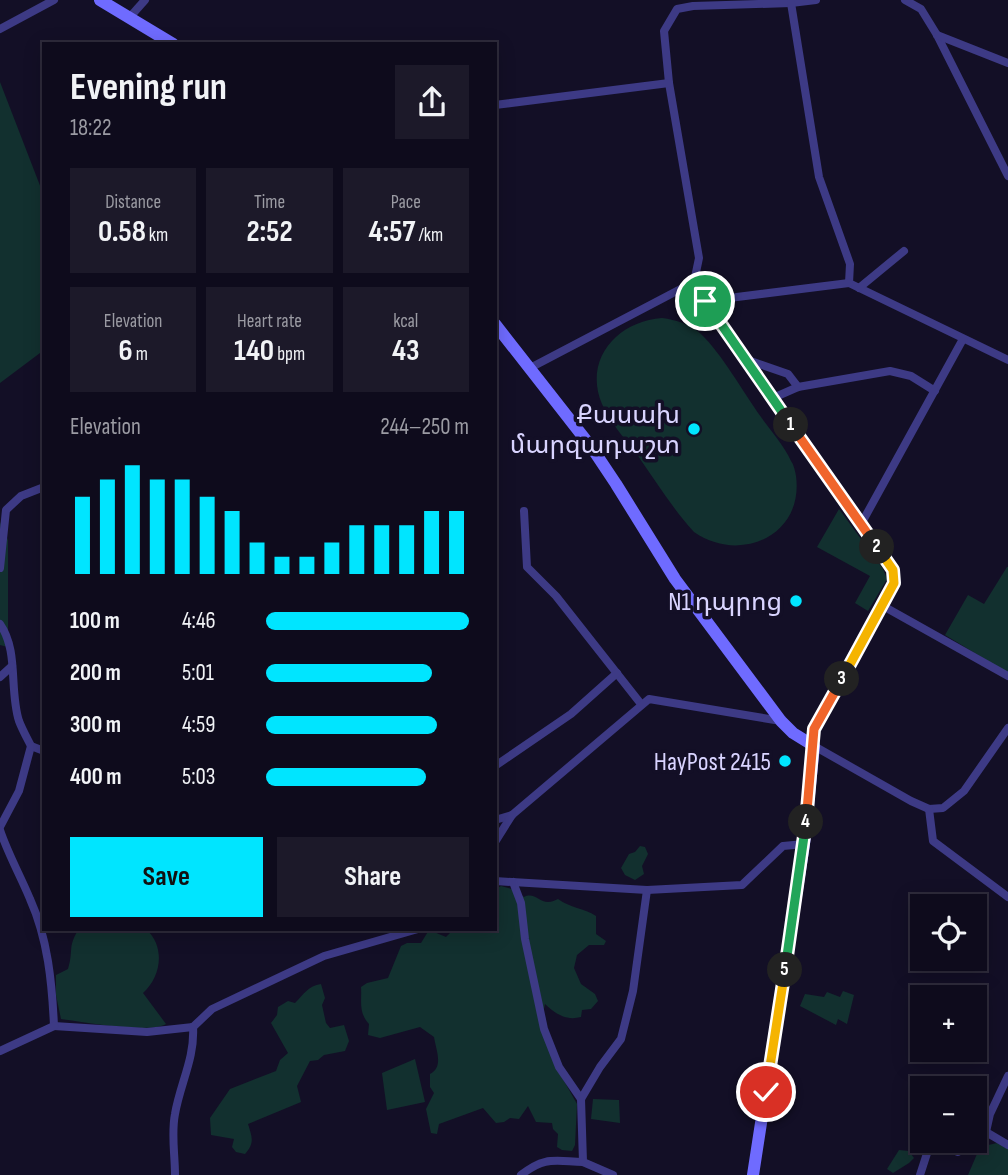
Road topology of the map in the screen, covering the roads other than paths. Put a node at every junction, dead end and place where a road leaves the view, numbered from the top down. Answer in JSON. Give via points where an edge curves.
{"nodes":[{"id":1,"x":54,"y":0,"type":"edge"},
{"id":2,"x":100,"y":0,"type":"edge"},
{"id":3,"x":145,"y":0,"type":"edge"},
{"id":4,"x":816,"y":0,"type":"edge"},
{"id":5,"x":905,"y":0,"type":"edge"},
{"id":6,"x":791,"y":3,"type":"junction"},
{"id":7,"x":129,"y":18,"type":"junction"},
{"id":8,"x":0,"y":29,"type":"edge"},
{"id":9,"x":937,"y":35,"type":"junction"},
{"id":10,"x":170,"y":42,"type":"edge"},
{"id":11,"x":1008,"y":63,"type":"edge"},
{"id":12,"x":669,"y":83,"type":"junction"},
{"id":13,"x":497,"y":105,"type":"edge"},
{"id":14,"x":1008,"y":176,"type":"edge"},
{"id":15,"x":904,"y":251,"type":"dead end"},
{"id":16,"x":694,"y":282,"type":"junction"},
{"id":17,"x":849,"y":284,"type":"junction"},
{"id":18,"x":859,"y":288,"type":"junction"},
{"id":19,"x":705,"y":301,"type":"junction"},
{"id":20,"x":497,"y":327,"type":"edge"},
{"id":21,"x":963,"y":339,"type":"junction"},
{"id":22,"x":746,"y":359,"type":"junction"},
{"id":23,"x":1008,"y":360,"type":"edge"},
{"id":24,"x":530,"y":368,"type":"junction"},
{"id":25,"x":798,"y":387,"type":"junction"},
{"id":26,"x":935,"y":391,"type":"junction"},
{"id":27,"x":772,"y":398,"type":"junction"},
{"id":28,"x":42,"y":488,"type":"edge"},
{"id":29,"x":524,"y":512,"type":"dead end"},
{"id":30,"x":860,"y":526,"type":"junction"},
{"id":31,"x":0,"y":568,"type":"edge"},
{"id":32,"x":883,"y":606,"type":"junction"},
{"id":33,"x":0,"y":624,"type":"edge"},
{"id":34,"x":12,"y":666,"type":"junction"},
{"id":35,"x":618,"y":673,"type":"junction"},
{"id":36,"x":1008,"y":676,"type":"edge"},
{"id":37,"x":0,"y":677,"type":"edge"},
{"id":38,"x":641,"y":704,"type":"junction"},
{"id":39,"x":781,"y":721,"type":"junction"},
{"id":40,"x":1008,"y":728,"type":"edge"},
{"id":41,"x":31,"y":746,"type":"junction"},
{"id":42,"x":814,"y":746,"type":"junction"},
{"id":43,"x":42,"y":750,"type":"edge"},
{"id":44,"x":497,"y":765,"type":"edge"},
{"id":45,"x":929,"y":809,"type":"junction"},
{"id":46,"x":512,"y":815,"type":"junction"},
{"id":47,"x":497,"y":819,"type":"edge"},
{"id":48,"x":0,"y":828,"type":"edge"},
{"id":49,"x":497,"y":839,"type":"edge"},
{"id":50,"x":804,"y":844,"type":"junction"},
{"id":51,"x":497,"y":881,"type":"edge"},
{"id":52,"x":513,"y":882,"type":"junction"},
{"id":53,"x":647,"y":890,"type":"junction"},
{"id":54,"x":1008,"y":897,"type":"edge"},
{"id":55,"x":411,"y":931,"type":"edge"},
{"id":56,"x":54,"y":1026,"type":"junction"},
{"id":57,"x":193,"y":1027,"type":"junction"},
{"id":58,"x":0,"y":1051,"type":"edge"},
{"id":59,"x":1008,"y":1076,"type":"edge"},
{"id":60,"x":581,"y":1099,"type":"junction"},
{"id":61,"x":987,"y":1128,"type":"edge"},
{"id":62,"x":987,"y":1133,"type":"edge"},
{"id":63,"x":1008,"y":1145,"type":"edge"},
{"id":64,"x":927,"y":1153,"type":"edge"},
{"id":65,"x":583,"y":1162,"type":"junction"},
{"id":66,"x":175,"y":1175,"type":"edge"},
{"id":67,"x":521,"y":1175,"type":"edge"},
{"id":68,"x":613,"y":1175,"type":"edge"},
{"id":69,"x":753,"y":1175,"type":"edge"},
{"id":70,"x":920,"y":1175,"type":"edge"}],
"edges":[{"from":1,"to":8,"type":"street"},
{"from":2,"to":7,"type":"street"},
{"from":3,"to":7,"type":"street"},
{"from":4,"to":6,"type":"street"},
{"from":5,"to":9,"type":"street","via":[[921,9]]},
{"from":6,"to":12,"type":"street","via":[[677,9],[664,31]]},
{"from":6,"to":17,"type":"street","via":[[819,177],[850,264]]},
{"from":7,"to":10,"type":"street"},
{"from":9,"to":11,"type":"street"},
{"from":9,"to":14,"type":"street"},
{"from":12,"to":13,"type":"street"},
{"from":12,"to":16,"type":"street","via":[[699,258]]},
{"from":15,"to":18,"type":"street"},
{"from":16,"to":19,"type":"street"},
{"from":16,"to":24,"type":"street"},
{"from":17,"to":18,"type":"street"},
{"from":17,"to":19,"type":"street"},
{"from":18,"to":21,"type":"street"},
{"from":19,"to":22,"type":"street"},
{"from":20,"to":24,"type":"street"},
{"from":21,"to":23,"type":"street"},
{"from":21,"to":26,"type":"street"},
{"from":22,"to":25,"type":"street","via":[[788,374]]},
{"from":22,"to":27,"type":"street"},
{"from":24,"to":39,"type":"street","via":[[598,457],[675,579]]},
{"from":25,"to":26,"type":"street","via":[[890,372],[911,376]]},
{"from":25,"to":27,"type":"street"},
{"from":26,"to":30,"type":"street"},
{"from":27,"to":30,"type":"street"},
{"from":28,"to":31,"type":"street","via":[[20,496],[6,510]]},
{"from":29,"to":35,"type":"street","via":[[527,567]]},
{"from":30,"to":32,"type":"street","via":[[893,570],[894,583]]},
{"from":32,"to":36,"type":"street"},
{"from":32,"to":42,"type":"street","via":[[814,729]]},
{"from":33,"to":34,"type":"street"},
{"from":34,"to":37,"type":"street"},
{"from":34,"to":41,"type":"street","via":[[19,720]]},
{"from":35,"to":38,"type":"street"},
{"from":35,"to":44,"type":"street","via":[[571,714]]},
{"from":38,"to":39,"type":"street","via":[[649,699]]},
{"from":38,"to":46,"type":"street"},
{"from":39,"to":42,"type":"street"},
{"from":40,"to":45,"type":"street","via":[[964,791],[943,808]]},
{"from":41,"to":43,"type":"street"},
{"from":41,"to":48,"type":"street","via":[[19,791]]},
{"from":42,"to":45,"type":"street"},
{"from":42,"to":50,"type":"street"},
{"from":45,"to":54,"type":"street","via":[[933,841]]},
{"from":46,"to":47,"type":"street"},
{"from":46,"to":49,"type":"street"},
{"from":48,"to":56,"type":"street","via":[[42,935],[52,978]]},
{"from":50,"to":53,"type":"street","via":[[783,846],[742,885]]},
{"from":50,"to":69,"type":"street"},
{"from":51,"to":52,"type":"street"},
{"from":52,"to":53,"type":"street"},
{"from":52,"to":60,"type":"street","via":[[547,1037],[559,1067]]},
{"from":53,"to":60,"type":"street","via":[[633,991],[621,1039]]},
{"from":55,"to":57,"type":"street","via":[[324,956],[212,1009]]},
{"from":56,"to":57,"type":"street","via":[[147,1032]]},
{"from":56,"to":58,"type":"street"},
{"from":57,"to":66,"type":"street","via":[[194,1044],[172,1133]]},
{"from":59,"to":61,"type":"street"},
{"from":60,"to":65,"type":"street"},
{"from":62,"to":63,"type":"street"},
{"from":64,"to":70,"type":"street"},
{"from":65,"to":67,"type":"street","via":[[542,1161]]},
{"from":65,"to":68,"type":"street"}]}
